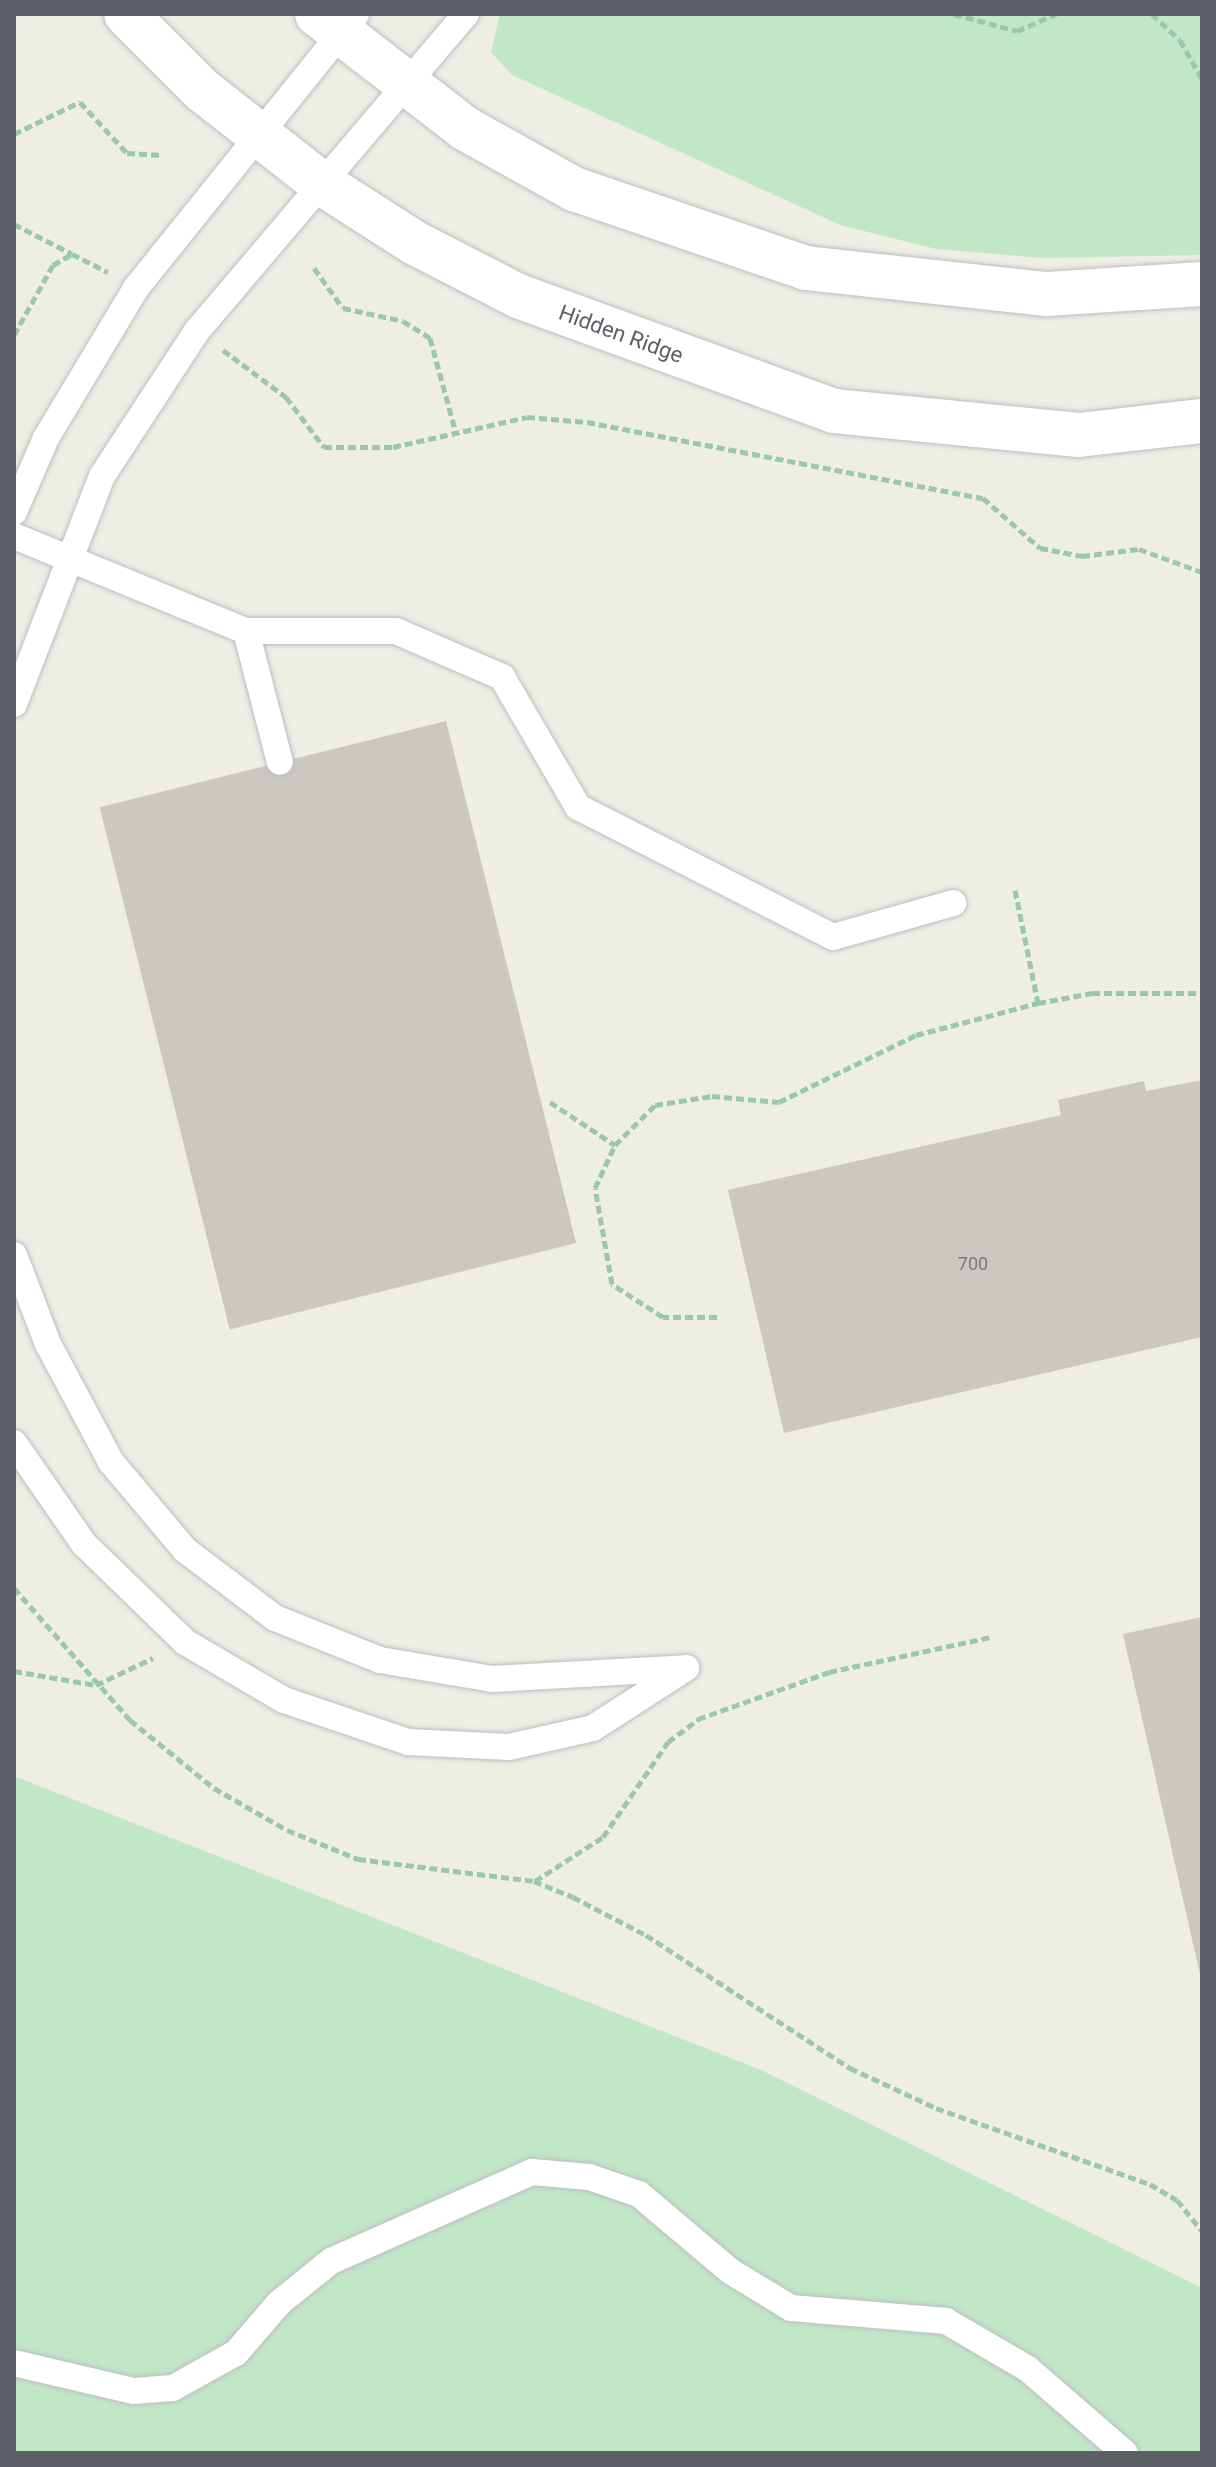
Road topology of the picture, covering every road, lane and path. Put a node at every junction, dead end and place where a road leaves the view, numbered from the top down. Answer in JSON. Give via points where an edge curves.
{"nodes":[{"id":1,"x":126,"y":14,"type":"edge"},
{"id":2,"x":466,"y":14,"type":"edge"},
{"id":3,"x":954,"y":14,"type":"edge"},
{"id":4,"x":1056,"y":14,"type":"edge"},
{"id":5,"x":1152,"y":14,"type":"edge"},
{"id":6,"x":337,"y":21,"type":"edge"},
{"id":7,"x":1202,"y":79,"type":"edge"},
{"id":8,"x":408,"y":86,"type":"junction"},
{"id":9,"x":254,"y":133,"type":"junction"},
{"id":10,"x":14,"y":134,"type":"edge"},
{"id":11,"x":163,"y":155,"type":"dead end"},
{"id":12,"x":318,"y":181,"type":"junction"},
{"id":13,"x":14,"y":224,"type":"edge"},
{"id":14,"x":72,"y":254,"type":"junction"},
{"id":15,"x":314,"y":268,"type":"dead end"},
{"id":16,"x":1202,"y":284,"type":"edge"},
{"id":17,"x":136,"y":288,"type":"junction"},
{"id":18,"x":197,"y":331,"type":"junction"},
{"id":19,"x":14,"y":335,"type":"edge"},
{"id":20,"x":1202,"y":421,"type":"edge"},
{"id":21,"x":456,"y":433,"type":"junction"},
{"id":22,"x":14,"y":512,"type":"edge"},
{"id":23,"x":14,"y":536,"type":"edge"},
{"id":24,"x":70,"y":555,"type":"junction"},
{"id":25,"x":1202,"y":572,"type":"edge"},
{"id":26,"x":246,"y":631,"type":"junction"},
{"id":27,"x":14,"y":704,"type":"edge"},
{"id":28,"x":280,"y":762,"type":"dead end"},
{"id":29,"x":1015,"y":890,"type":"dead end"},
{"id":30,"x":953,"y":903,"type":"dead end"},
{"id":31,"x":1202,"y":993,"type":"edge"},
{"id":32,"x":1038,"y":1003,"type":"junction"},
{"id":33,"x":550,"y":1102,"type":"dead end"},
{"id":34,"x":615,"y":1145,"type":"junction"},
{"id":35,"x":14,"y":1255,"type":"edge"},
{"id":36,"x":717,"y":1317,"type":"dead end"},
{"id":37,"x":14,"y":1443,"type":"edge"},
{"id":38,"x":14,"y":1588,"type":"edge"},
{"id":39,"x":991,"y":1637,"type":"dead end"},
{"id":40,"x":185,"y":1642,"type":"junction"},
{"id":41,"x":14,"y":1671,"type":"edge"},
{"id":42,"x":96,"y":1685,"type":"junction"},
{"id":43,"x":534,"y":1881,"type":"junction"},
{"id":44,"x":1202,"y":2231,"type":"edge"},
{"id":45,"x":14,"y":2363,"type":"edge"},
{"id":46,"x":1125,"y":2453,"type":"edge"}],
"edges":[{"from":1,"to":9,"type":"main road","name":"Hidden Ridge"},
{"from":2,"to":8,"type":"lane"},
{"from":3,"to":4,"type":"path","via":[[1017,31]]},
{"from":5,"to":7,"type":"path","via":[[1180,40]]},
{"from":6,"to":8,"type":"main road"},
{"from":6,"to":9,"type":"lane"},
{"from":8,"to":12,"type":"lane"},
{"from":8,"to":16,"type":"main road","via":[[466,129],[574,189],[806,268],[1047,294]]},
{"from":9,"to":12,"type":"main road","name":"Hidden Ridge"},
{"from":9,"to":17,"type":"lane"},
{"from":10,"to":11,"type":"path","via":[[80,102],[127,153]]},
{"from":12,"to":18,"type":"lane"},
{"from":12,"to":20,"type":"main road","name":"Hidden Ridge","via":[[415,243],[518,296],[834,411],[1079,435]]},
{"from":13,"to":14,"type":"path"},
{"from":14,"to":17,"type":"path"},
{"from":14,"to":19,"type":"path","via":[[53,265]]},
{"from":15,"to":21,"type":"path","via":[[343,308],[403,321],[430,338]]},
{"from":17,"to":22,"type":"lane","via":[[46,438]]},
{"from":18,"to":21,"type":"path","via":[[286,397],[324,447],[393,447]]},
{"from":18,"to":24,"type":"lane","via":[[102,476]]},
{"from":21,"to":25,"type":"path","via":[[527,417],[587,422],[983,498],[1040,548],[1082,556],[1139,549]]},
{"from":23,"to":24,"type":"lane"},
{"from":24,"to":26,"type":"lane"},
{"from":24,"to":27,"type":"lane"},
{"from":26,"to":28,"type":"lane"},
{"from":26,"to":30,"type":"lane","via":[[396,631],[502,677],[578,807],[833,937]]},
{"from":29,"to":32,"type":"path"},
{"from":31,"to":32,"type":"path","via":[[1092,993]]},
{"from":32,"to":34,"type":"path","via":[[916,1035],[779,1102],[712,1096],[655,1105]]},
{"from":33,"to":34,"type":"path"},
{"from":34,"to":36,"type":"path","via":[[595,1188],[612,1284],[663,1317]]},
{"from":35,"to":40,"type":"lane","via":[[48,1344],[111,1462],[185,1550],[275,1618],[380,1660],[492,1679],[686,1668],[593,1728],[509,1747],[408,1742],[284,1700]]},
{"from":37,"to":40,"type":"lane","via":[[84,1544]]},
{"from":38,"to":42,"type":"path"},
{"from":39,"to":43,"type":"path","via":[[829,1672],[698,1719],[668,1742],[603,1837]]},
{"from":40,"to":42,"type":"path"},
{"from":41,"to":42,"type":"path"},
{"from":42,"to":43,"type":"path","via":[[214,1788],[287,1830],[358,1859]]},
{"from":43,"to":44,"type":"path","via":[[646,1935],[850,2068],[936,2108],[1150,2184],[1177,2200]]},
{"from":45,"to":46,"type":"lane","via":[[133,2391],[173,2388],[236,2353],[279,2303],[331,2261],[532,2172],[589,2177],[639,2194],[730,2271],[791,2308],[946,2321],[1028,2369]]}]}
